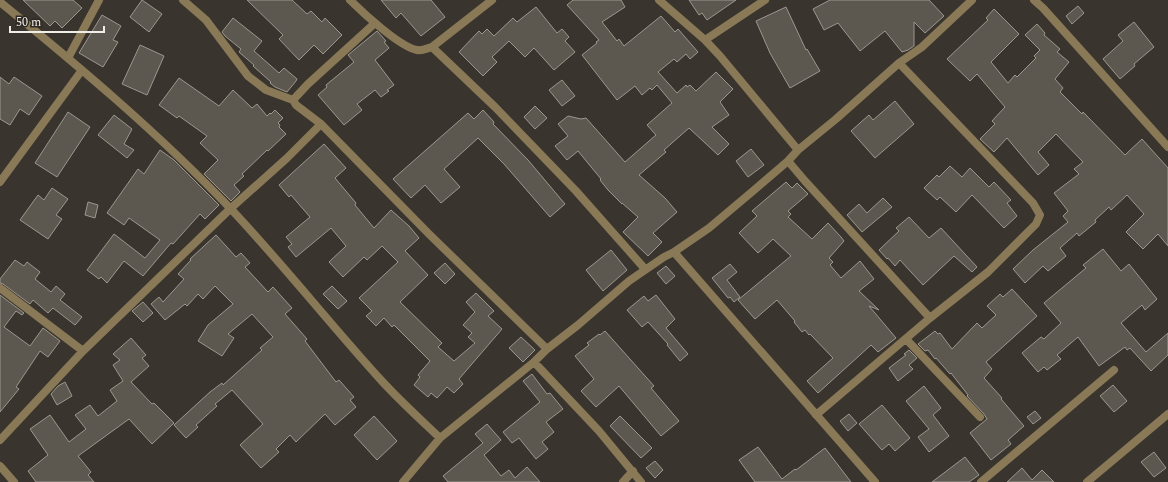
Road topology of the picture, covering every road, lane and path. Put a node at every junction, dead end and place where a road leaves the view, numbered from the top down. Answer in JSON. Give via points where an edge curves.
{"nodes":[{"id":1,"x":99,"y":0,"type":"edge"},
{"id":2,"x":183,"y":0,"type":"edge"},
{"id":3,"x":350,"y":0,"type":"edge"},
{"id":4,"x":492,"y":0,"type":"edge"},
{"id":5,"x":658,"y":0,"type":"edge"},
{"id":6,"x":765,"y":0,"type":"edge"},
{"id":7,"x":972,"y":0,"type":"edge"},
{"id":8,"x":1034,"y":0,"type":"edge"},
{"id":9,"x":0,"y":2,"type":"edge"},
{"id":10,"x":374,"y":23,"type":"junction"},
{"id":11,"x":705,"y":40,"type":"junction"},
{"id":12,"x":432,"y":47,"type":"junction"},
{"id":13,"x":68,"y":58,"type":"junction"},
{"id":14,"x":899,"y":63,"type":"junction"},
{"id":15,"x":82,"y":70,"type":"junction"},
{"id":16,"x":293,"y":100,"type":"junction"},
{"id":17,"x":321,"y":124,"type":"junction"},
{"id":18,"x":1168,"y":147,"type":"edge"},
{"id":19,"x":798,"y":150,"type":"junction"},
{"id":20,"x":788,"y":161,"type":"junction"},
{"id":21,"x":0,"y":182,"type":"edge"},
{"id":22,"x":230,"y":208,"type":"junction"},
{"id":23,"x":674,"y":252,"type":"junction"},
{"id":24,"x":645,"y":269,"type":"junction"},
{"id":25,"x":0,"y":288,"type":"edge"},
{"id":26,"x":930,"y":318,"type":"junction"},
{"id":27,"x":906,"y":339,"type":"junction"},
{"id":28,"x":547,"y":349,"type":"junction"},
{"id":29,"x":83,"y":351,"type":"junction"},
{"id":30,"x":534,"y":362,"type":"junction"},
{"id":31,"x":1114,"y":370,"type":"dead end"},
{"id":32,"x":1168,"y":414,"type":"edge"},
{"id":33,"x":816,"y":415,"type":"junction"},
{"id":34,"x":980,"y":417,"type":"dead end"},
{"id":35,"x":440,"y":438,"type":"junction"},
{"id":36,"x":0,"y":440,"type":"edge"},
{"id":37,"x":0,"y":466,"type":"edge"},
{"id":38,"x":633,"y":471,"type":"junction"},
{"id":39,"x":14,"y":482,"type":"edge"},
{"id":40,"x":402,"y":482,"type":"edge"},
{"id":41,"x":623,"y":482,"type":"edge"},
{"id":42,"x":641,"y":482,"type":"edge"},
{"id":43,"x":875,"y":482,"type":"edge"},
{"id":44,"x":981,"y":482,"type":"edge"},
{"id":45,"x":1087,"y":482,"type":"edge"}],
"edges":[{"from":1,"to":13,"type":"street"},
{"from":2,"to":16,"type":"street","via":[[206,20],[248,76],[266,90]]},
{"from":3,"to":10,"type":"street"},
{"from":4,"to":12,"type":"street"},
{"from":5,"to":11,"type":"street"},
{"from":6,"to":11,"type":"street"},
{"from":7,"to":14,"type":"street","via":[[922,48]]},
{"from":8,"to":18,"type":"street"},
{"from":9,"to":13,"type":"street"},
{"from":10,"to":12,"type":"street","via":[[418,51]]},
{"from":10,"to":16,"type":"street"},
{"from":11,"to":19,"type":"street"},
{"from":12,"to":24,"type":"street","via":[[495,107],[576,191]]},
{"from":13,"to":15,"type":"street"},
{"from":14,"to":19,"type":"street","via":[[836,120]]},
{"from":14,"to":26,"type":"street","via":[[1033,203],[1040,214],[1036,224],[988,272]]},
{"from":15,"to":21,"type":"street"},
{"from":15,"to":22,"type":"street","via":[[170,148]]},
{"from":16,"to":17,"type":"street"},
{"from":17,"to":22,"type":"street"},
{"from":17,"to":28,"type":"street"},
{"from":19,"to":20,"type":"street"},
{"from":20,"to":23,"type":"street","via":[[708,228]]},
{"from":20,"to":26,"type":"street"},
{"from":22,"to":29,"type":"street"},
{"from":22,"to":35,"type":"street","via":[[381,380]]},
{"from":23,"to":24,"type":"street"},
{"from":23,"to":33,"type":"street"},
{"from":24,"to":28,"type":"street"},
{"from":25,"to":29,"type":"street"},
{"from":26,"to":27,"type":"street"},
{"from":27,"to":33,"type":"street"},
{"from":27,"to":34,"type":"street"},
{"from":28,"to":30,"type":"street"},
{"from":29,"to":36,"type":"street"},
{"from":30,"to":35,"type":"street"},
{"from":30,"to":38,"type":"street"},
{"from":31,"to":44,"type":"street"},
{"from":32,"to":45,"type":"street"},
{"from":33,"to":43,"type":"street"},
{"from":35,"to":40,"type":"street"},
{"from":37,"to":39,"type":"street"},
{"from":38,"to":41,"type":"street"},
{"from":38,"to":42,"type":"street"}]}
